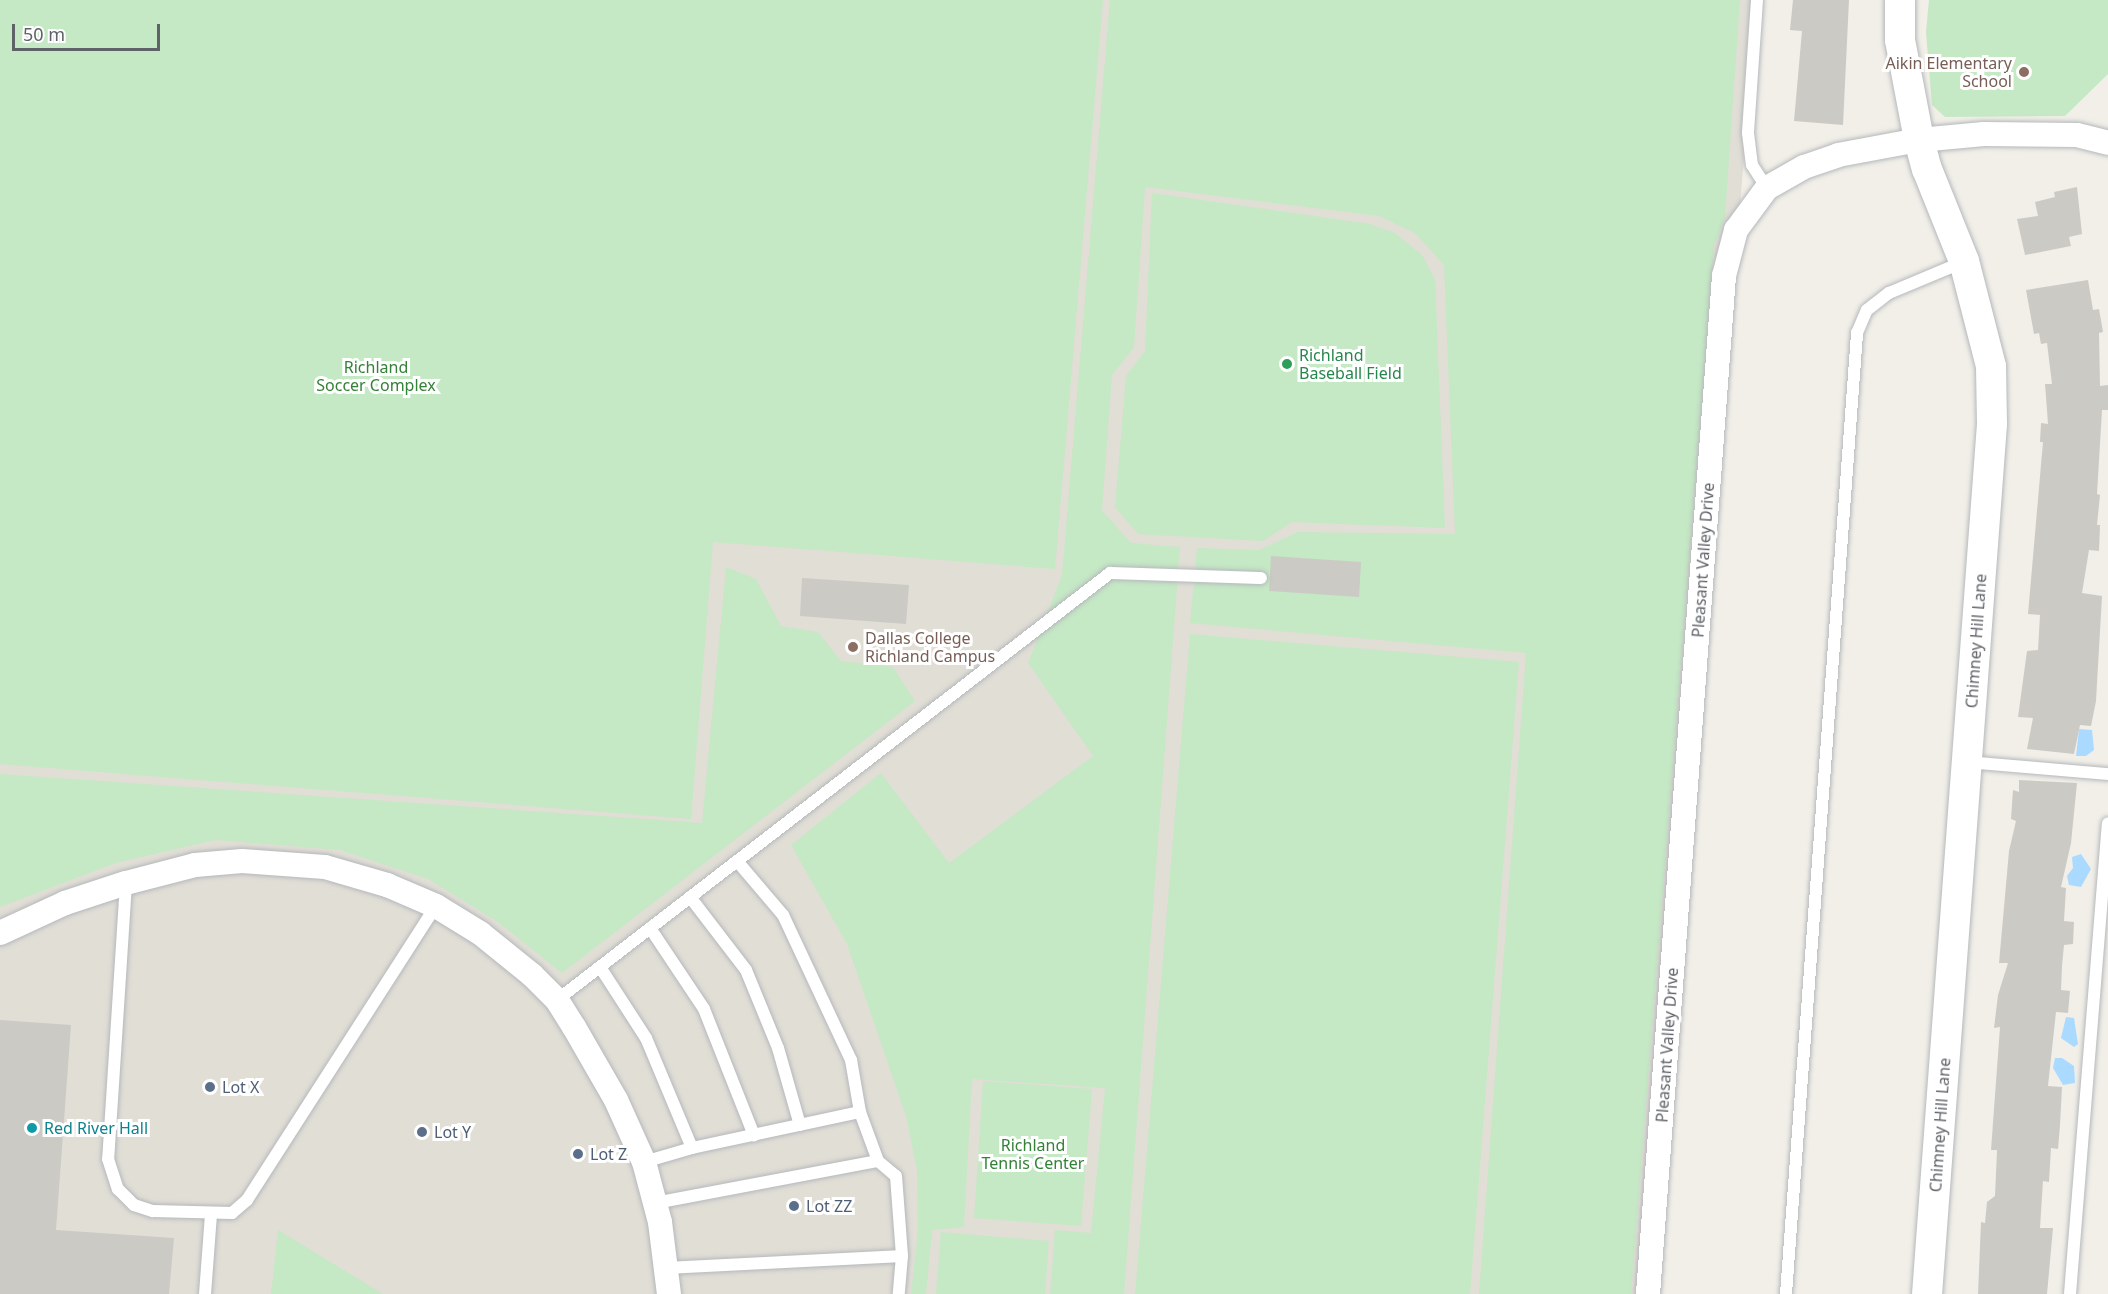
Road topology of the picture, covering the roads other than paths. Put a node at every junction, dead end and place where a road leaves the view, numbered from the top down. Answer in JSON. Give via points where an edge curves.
{"nodes":[{"id":1,"x":1757,"y":0,"type":"edge"},
{"id":2,"x":1900,"y":0,"type":"edge"},
{"id":3,"x":1919,"y":140,"type":"junction"},
{"id":4,"x":2108,"y":143,"type":"edge"},
{"id":5,"x":1767,"y":188,"type":"junction"},
{"id":6,"x":1964,"y":261,"type":"junction"},
{"id":7,"x":1261,"y":578,"type":"dead end"},
{"id":8,"x":1967,"y":762,"type":"junction"},
{"id":9,"x":2108,"y":774,"type":"edge"},
{"id":10,"x":2108,"y":824,"type":"edge"},
{"id":11,"x":737,"y":861,"type":"junction"},
{"id":12,"x":126,"y":883,"type":"junction"},
{"id":13,"x":690,"y":897,"type":"junction"},
{"id":14,"x":436,"y":906,"type":"junction"},
{"id":15,"x":650,"y":928,"type":"junction"},
{"id":16,"x":0,"y":933,"type":"edge"},
{"id":17,"x":600,"y":967,"type":"junction"},
{"id":18,"x":557,"y":1000,"type":"junction"},
{"id":19,"x":860,"y":1112,"type":"junction"},
{"id":20,"x":800,"y":1125,"type":"junction"},
{"id":21,"x":754,"y":1135,"type":"junction"},
{"id":22,"x":692,"y":1148,"type":"junction"},
{"id":23,"x":878,"y":1161,"type":"junction"},
{"id":24,"x":644,"y":1162,"type":"junction"},
{"id":25,"x":655,"y":1203,"type":"junction"},
{"id":26,"x":211,"y":1214,"type":"junction"},
{"id":27,"x":902,"y":1256,"type":"junction"},
{"id":28,"x":667,"y":1268,"type":"junction"},
{"id":29,"x":205,"y":1294,"type":"edge"},
{"id":30,"x":669,"y":1294,"type":"edge"},
{"id":31,"x":899,"y":1294,"type":"edge"},
{"id":32,"x":1648,"y":1294,"type":"edge"},
{"id":33,"x":1786,"y":1294,"type":"edge"},
{"id":34,"x":1927,"y":1294,"type":"edge"},
{"id":35,"x":2070,"y":1294,"type":"edge"}],
"edges":[{"from":1,"to":5,"type":"lane","via":[[1748,133],[1752,165]]},
{"from":2,"to":3,"type":"street","name":"Chimney Hill Lane","via":[[1903,63]]},
{"from":3,"to":4,"type":"street","name":"Pleasant Valley Drive","via":[[2037,133],[2077,135]]},
{"from":3,"to":5,"type":"street","name":"Pleasant Valley Drive","via":[[1838,155],[1804,167]]},
{"from":3,"to":6,"type":"street","name":"Chimney Hill Lane"},
{"from":5,"to":32,"type":"street","name":"Pleasant Valley Drive","via":[[1736,230],[1724,276]]},
{"from":6,"to":8,"type":"street","name":"Chimney Hill Lane","via":[[1991,366],[1992,424]]},
{"from":6,"to":33,"type":"lane","via":[[1889,293],[1867,310],[1857,333]]},
{"from":7,"to":11,"type":"lane","via":[[1110,573]]},
{"from":8,"to":9,"type":"lane"},
{"from":8,"to":34,"type":"street","name":"Chimney Hill Lane"},
{"from":10,"to":35,"type":"lane"},
{"from":11,"to":13,"type":"lane"},
{"from":11,"to":19,"type":"lane","via":[[783,915],[851,1060]]},
{"from":12,"to":14,"type":"street","via":[[195,866],[284,861],[360,877]]},
{"from":12,"to":16,"type":"street","via":[[65,903]]},
{"from":12,"to":26,"type":"lane","via":[[108,1159],[111,1176],[134,1205]]},
{"from":13,"to":15,"type":"lane"},
{"from":13,"to":20,"type":"lane","via":[[746,970],[778,1048]]},
{"from":14,"to":18,"type":"street","via":[[480,933]]},
{"from":14,"to":26,"type":"lane","via":[[248,1200],[232,1213]]},
{"from":15,"to":17,"type":"lane"},
{"from":15,"to":21,"type":"lane","via":[[704,1009]]},
{"from":17,"to":18,"type":"lane"},
{"from":17,"to":22,"type":"lane","via":[[646,1038]]},
{"from":18,"to":24,"type":"street","via":[[616,1100]]},
{"from":19,"to":20,"type":"lane"},
{"from":19,"to":23,"type":"lane"},
{"from":20,"to":21,"type":"lane"},
{"from":21,"to":22,"type":"lane"},
{"from":22,"to":24,"type":"lane"},
{"from":23,"to":25,"type":"lane"},
{"from":23,"to":27,"type":"lane","via":[[896,1176]]},
{"from":24,"to":25,"type":"street"},
{"from":25,"to":28,"type":"street"},
{"from":26,"to":29,"type":"lane"},
{"from":27,"to":28,"type":"lane"},
{"from":27,"to":31,"type":"lane"},
{"from":28,"to":30,"type":"street"}]}
